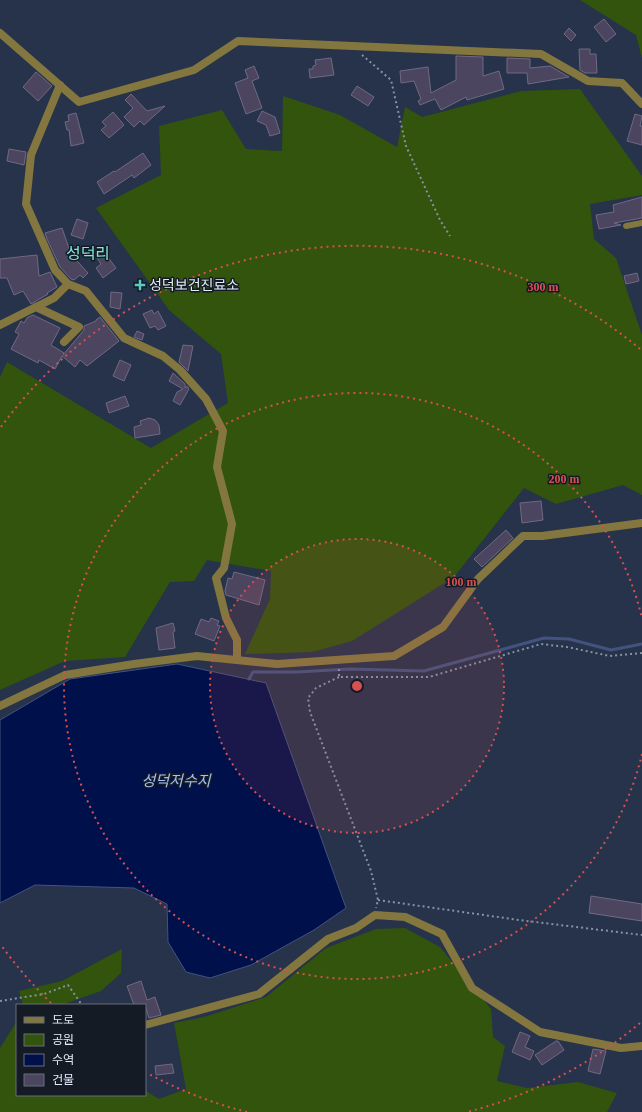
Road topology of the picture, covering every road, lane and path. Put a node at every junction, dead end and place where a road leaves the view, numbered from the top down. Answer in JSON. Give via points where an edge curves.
{"nodes":[{"id":1,"x":0,"y":33,"type":"edge"},
{"id":2,"x":352,"y":46,"type":"junction"},
{"id":3,"x":60,"y":85,"type":"junction"},
{"id":4,"x":642,"y":104,"type":"edge"},
{"id":5,"x":642,"y":224,"type":"edge"},
{"id":6,"x":626,"y":226,"type":"dead end"},
{"id":7,"x":450,"y":236,"type":"dead end"},
{"id":8,"x":68,"y":284,"type":"junction"},
{"id":9,"x":36,"y":306,"type":"junction"},
{"id":10,"x":0,"y":325,"type":"edge"},
{"id":11,"x":64,"y":342,"type":"dead end"},
{"id":12,"x":642,"y":523,"type":"edge"},
{"id":13,"x":642,"y":653,"type":"edge"},
{"id":14,"x":237,"y":660,"type":"junction"},
{"id":15,"x":339,"y":666,"type":"dead end"},
{"id":16,"x":339,"y":675,"type":"junction"},
{"id":17,"x":0,"y":706,"type":"edge"},
{"id":18,"x":378,"y":900,"type":"junction"},
{"id":19,"x":375,"y":915,"type":"junction"},
{"id":20,"x":642,"y":935,"type":"edge"},
{"id":21,"x":0,"y":1001,"type":"edge"},
{"id":22,"x":81,"y":1004,"type":"edge"},
{"id":23,"x":146,"y":1025,"type":"edge"},
{"id":24,"x":642,"y":1046,"type":"edge"}],
"edges":[{"from":1,"to":3,"type":"street"},
{"from":2,"to":3,"type":"street","via":[[238,41],[194,70],[79,102]]},
{"from":2,"to":4,"type":"street","via":[[541,54],[588,81],[622,83]]},
{"from":2,"to":7,"type":"path","via":[[391,80],[406,146]]},
{"from":3,"to":8,"type":"street","via":[[31,155],[26,204],[55,270]]},
{"from":5,"to":6,"type":"lane"},
{"from":8,"to":9,"type":"street","via":[[54,298]]},
{"from":8,"to":14,"type":"street","via":[[86,291],[124,338],[163,356],[180,370],[206,399],[223,431],[217,467],[232,524],[224,568],[216,578],[226,618],[237,640]]},
{"from":9,"to":10,"type":"street"},
{"from":9,"to":11,"type":"street","via":[[79,327]]},
{"from":12,"to":14,"type":"street","via":[[542,536],[523,536],[478,579],[443,627],[394,656],[277,664]]},
{"from":13,"to":16,"type":"path","via":[[610,656],[541,644],[429,677]]},
{"from":14,"to":17,"type":"street","via":[[197,656],[65,675]]},
{"from":15,"to":16,"type":"path"},
{"from":16,"to":18,"type":"path","via":[[316,688],[308,698],[310,712],[371,872]]},
{"from":18,"to":19,"type":"path"},
{"from":18,"to":20,"type":"path"},
{"from":19,"to":23,"type":"street","via":[[356,928],[328,939],[259,994]]},
{"from":19,"to":24,"type":"street","via":[[405,917],[442,934],[472,988],[540,1032],[621,1048]]},
{"from":21,"to":22,"type":"path","via":[[44,994],[68,985]]}]}
